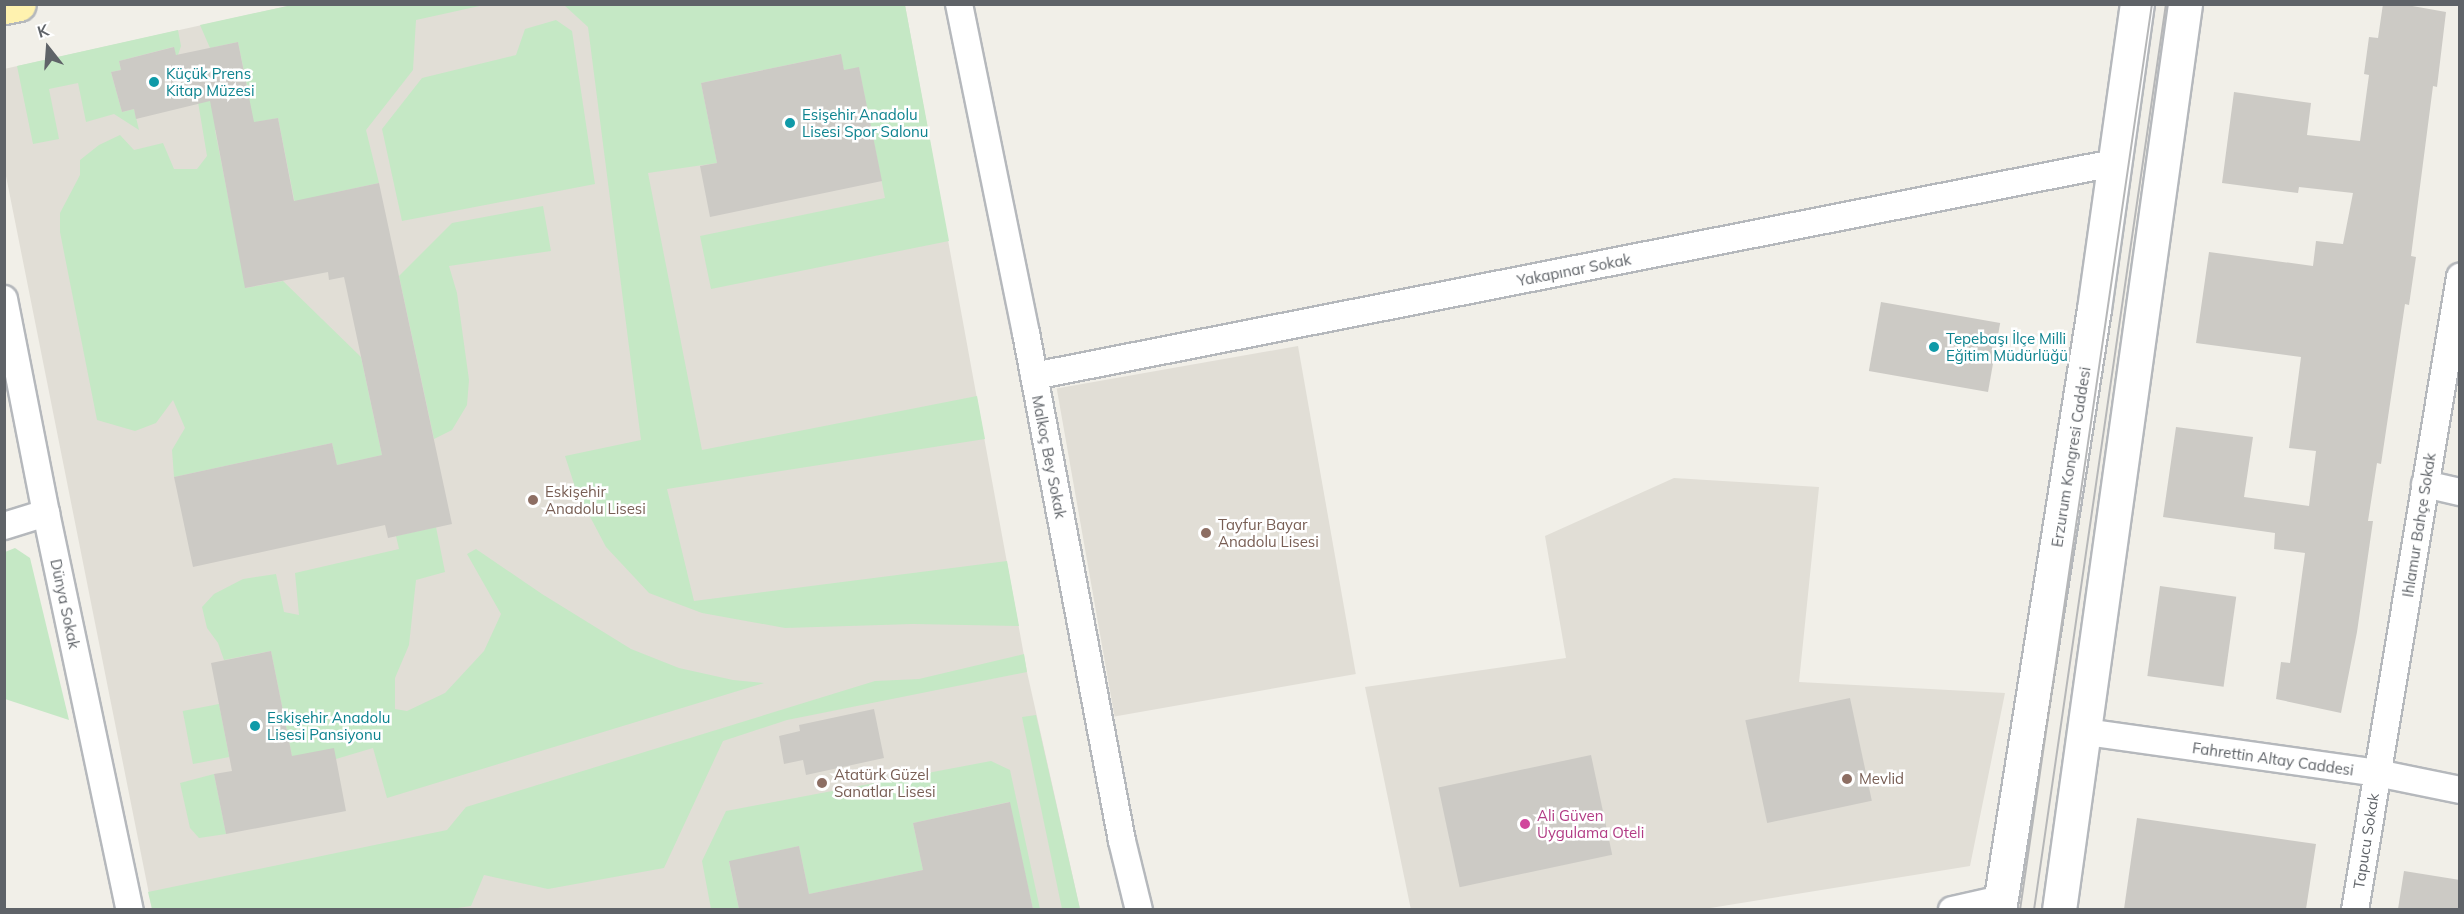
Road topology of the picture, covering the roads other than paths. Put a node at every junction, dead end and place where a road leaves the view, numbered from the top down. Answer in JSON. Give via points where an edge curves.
{"nodes":[{"id":1,"x":19,"y":4,"type":"edge"},
{"id":2,"x":959,"y":4,"type":"edge"},
{"id":3,"x":2137,"y":4,"type":"edge"},
{"id":4,"x":2186,"y":4,"type":"edge"},
{"id":5,"x":4,"y":7,"type":"edge"},
{"id":6,"x":2114,"y":164,"type":"junction"},
{"id":7,"x":2460,"y":277,"type":"edge"},
{"id":8,"x":4,"y":299,"type":"edge"},
{"id":9,"x":1034,"y":376,"type":"junction"},
{"id":10,"x":2426,"y":484,"type":"junction"},
{"id":11,"x":2460,"y":492,"type":"edge"},
{"id":12,"x":46,"y":513,"type":"junction"},
{"id":13,"x":4,"y":526,"type":"edge"},
{"id":14,"x":2086,"y":732,"type":"junction"},
{"id":15,"x":2378,"y":773,"type":"junction"},
{"id":16,"x":2460,"y":790,"type":"edge"},
{"id":17,"x":2000,"y":904,"type":"edge"},
{"id":18,"x":130,"y":909,"type":"edge"},
{"id":19,"x":1139,"y":909,"type":"edge"},
{"id":20,"x":1952,"y":909,"type":"edge"},
{"id":21,"x":2060,"y":909,"type":"edge"},
{"id":22,"x":2355,"y":909,"type":"edge"}],
"edges":[{"from":1,"to":5,"type":"main road"},
{"from":2,"to":9,"type":"street","name":"Malkoç Bey Sokak"},
{"from":3,"to":6,"type":"main road","name":"Erzurum Kongresi Caddesi"},
{"from":4,"to":14,"type":"main road"},
{"from":6,"to":9,"type":"street","name":"Yakapınar Sokak"},
{"from":6,"to":17,"type":"main road","name":"Erzurum Kongresi Caddesi"},
{"from":7,"to":10,"type":"street","name":"Ihlamur Bahçe Sokak"},
{"from":8,"to":12,"type":"street","name":"Dünya Sokak"},
{"from":9,"to":19,"type":"street","name":"Malkoç Bey Sokak","via":[[1122,841]]},
{"from":10,"to":11,"type":"street"},
{"from":10,"to":15,"type":"street","name":"Ihlamur Bahçe Sokak"},
{"from":12,"to":13,"type":"street"},
{"from":12,"to":18,"type":"street","name":"Dünya Sokak"},
{"from":14,"to":15,"type":"street","name":"Fahrettin Altay Caddesi"},
{"from":14,"to":21,"type":"main road"},
{"from":15,"to":16,"type":"street","name":"Fahrettin Altay Caddesi"},
{"from":15,"to":22,"type":"street","name":"Tapucu Sokak"},
{"from":17,"to":20,"type":"street"}]}
